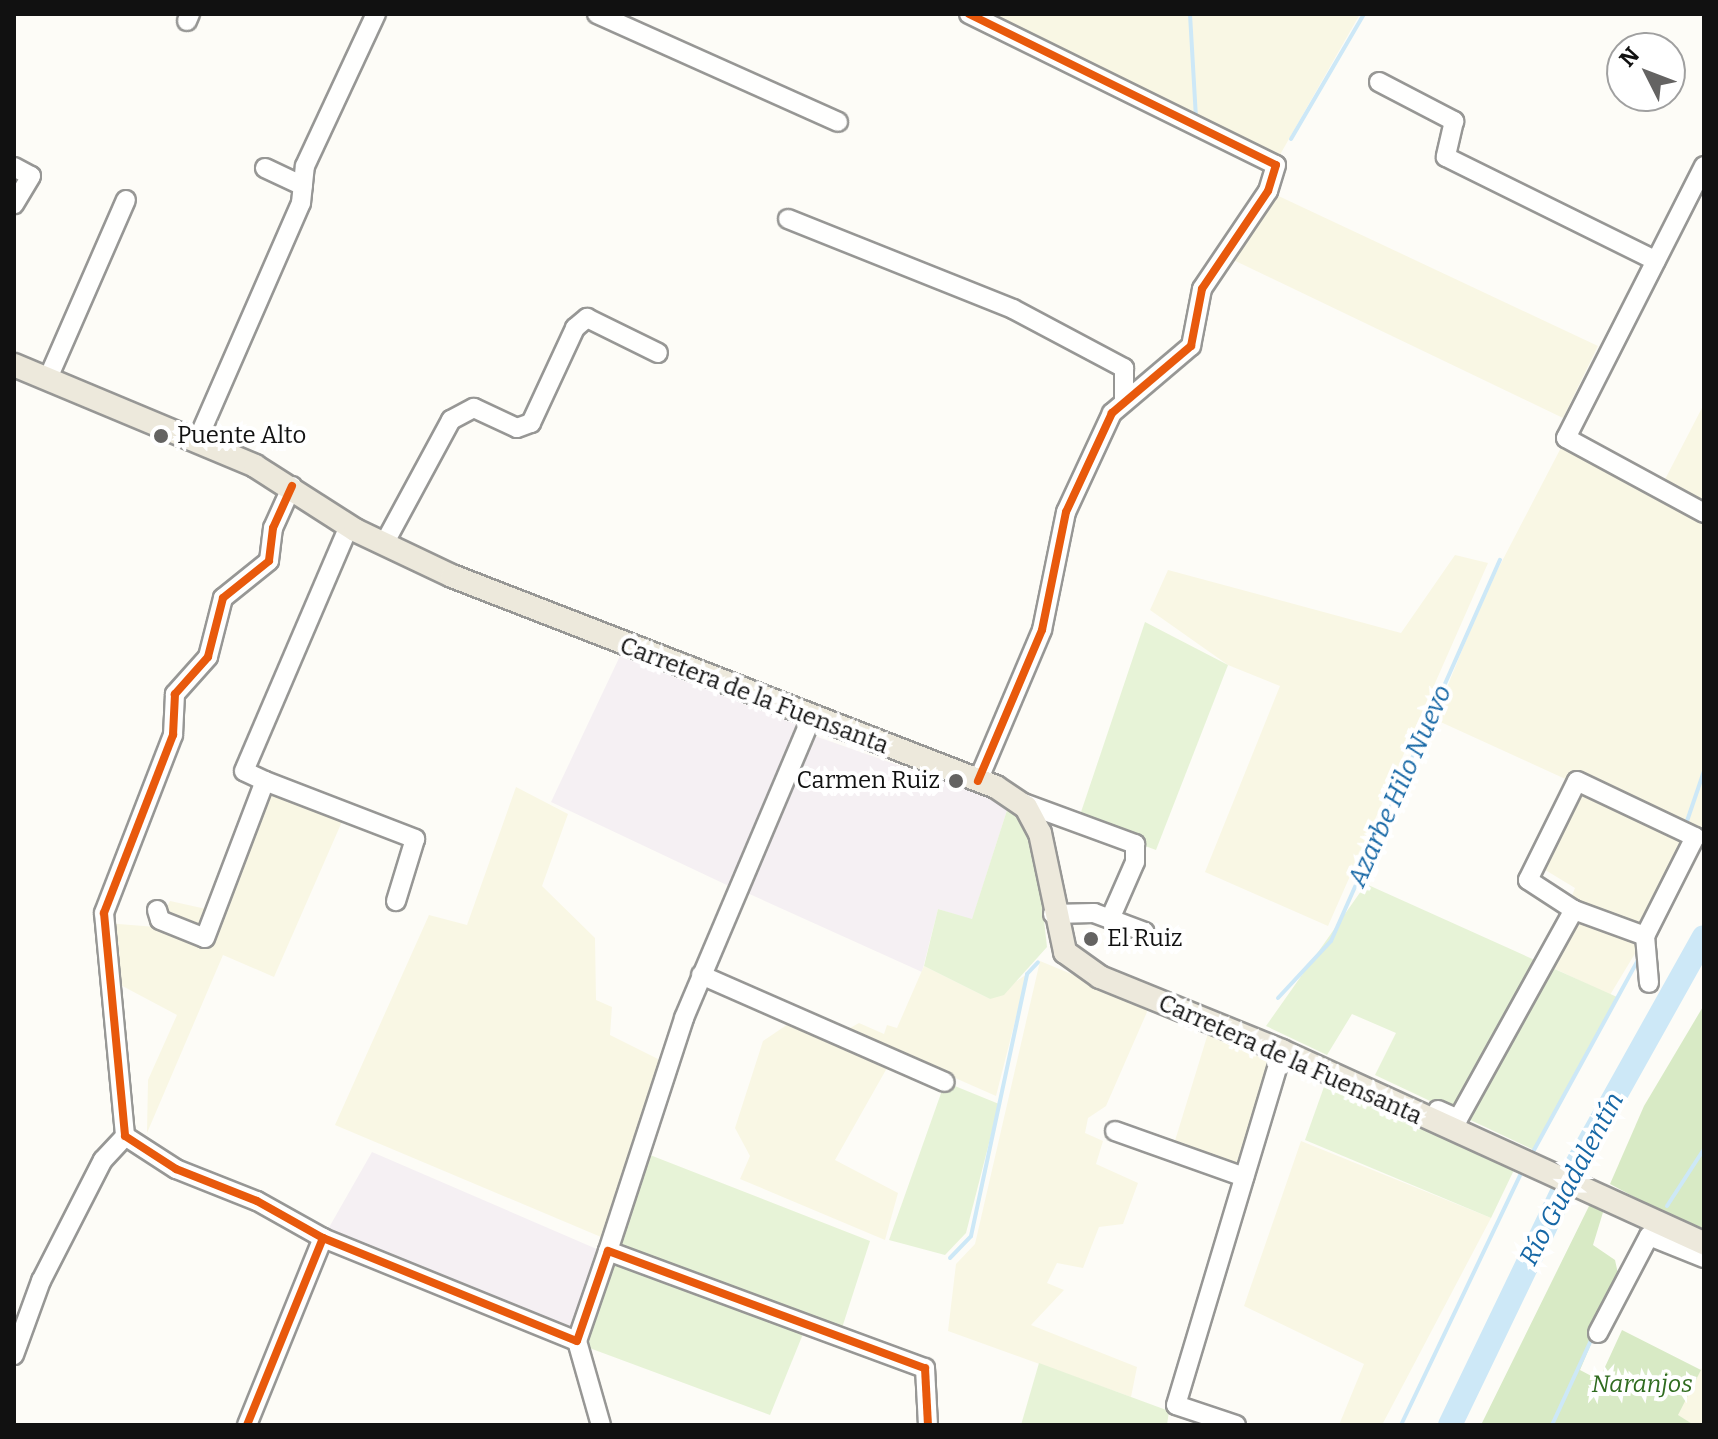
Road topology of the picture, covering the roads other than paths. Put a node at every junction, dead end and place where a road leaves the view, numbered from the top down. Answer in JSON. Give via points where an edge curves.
{"nodes":[{"id":1,"x":376,"y":14,"type":"edge"},
{"id":2,"x":597,"y":14,"type":"edge"},
{"id":3,"x":969,"y":14,"type":"edge"},
{"id":4,"x":1379,"y":82,"type":"dead end"},
{"id":5,"x":838,"y":122,"type":"dead end"},
{"id":6,"x":1704,"y":166,"type":"edge"},
{"id":7,"x":14,"y":167,"type":"edge"},
{"id":8,"x":265,"y":168,"type":"dead end"},
{"id":9,"x":303,"y":186,"type":"junction"},
{"id":10,"x":126,"y":200,"type":"dead end"},
{"id":11,"x":14,"y":204,"type":"edge"},
{"id":12,"x":788,"y":219,"type":"dead end"},
{"id":13,"x":1656,"y":261,"type":"junction"},
{"id":14,"x":658,"y":353,"type":"dead end"},
{"id":15,"x":14,"y":365,"type":"edge"},
{"id":16,"x":49,"y":376,"type":"junction"},
{"id":17,"x":1124,"y":402,"type":"junction"},
{"id":18,"x":197,"y":441,"type":"junction"},
{"id":19,"x":292,"y":486,"type":"junction"},
{"id":20,"x":1704,"y":513,"type":"edge"},
{"id":21,"x":349,"y":526,"type":"junction"},
{"id":22,"x":384,"y":544,"type":"junction"},
{"id":23,"x":812,"y":716,"type":"junction"},
{"id":24,"x":265,"y":781,"type":"junction"},
{"id":25,"x":978,"y":781,"type":"junction"},
{"id":26,"x":1015,"y":800,"type":"junction"},
{"id":27,"x":396,"y":901,"type":"dead end"},
{"id":28,"x":157,"y":910,"type":"dead end"},
{"id":29,"x":1574,"y":910,"type":"junction"},
{"id":30,"x":1053,"y":914,"type":"junction"},
{"id":31,"x":1110,"y":919,"type":"junction"},
{"id":32,"x":1145,"y":932,"type":"dead end"},
{"id":33,"x":1645,"y":936,"type":"junction"},
{"id":34,"x":701,"y":975,"type":"junction"},
{"id":35,"x":1649,"y":983,"type":"dead end"},
{"id":36,"x":1282,"y":1051,"type":"junction"},
{"id":37,"x":945,"y":1082,"type":"dead end"},
{"id":38,"x":1366,"y":1090,"type":"junction"},
{"id":39,"x":1115,"y":1131,"type":"dead end"},
{"id":40,"x":125,"y":1136,"type":"junction"},
{"id":41,"x":1244,"y":1177,"type":"junction"},
{"id":42,"x":323,"y":1238,"type":"junction"},
{"id":43,"x":1704,"y":1243,"type":"edge"},
{"id":44,"x":608,"y":1251,"type":"junction"},
{"id":45,"x":1704,"y":1258,"type":"edge"},
{"id":46,"x":1598,"y":1333,"type":"dead end"},
{"id":47,"x":577,"y":1341,"type":"junction"},
{"id":48,"x":14,"y":1355,"type":"edge"},
{"id":49,"x":247,"y":1425,"type":"edge"},
{"id":50,"x":601,"y":1425,"type":"edge"},
{"id":51,"x":928,"y":1425,"type":"edge"},
{"id":52,"x":1236,"y":1425,"type":"edge"}],
"edges":[{"from":1,"to":9,"type":"street"},
{"from":2,"to":5,"type":"street"},
{"from":3,"to":17,"type":"street","via":[[1276,165],[1268,191],[1202,289],[1191,346]]},
{"from":4,"to":13,"type":"street","via":[[1454,121],[1446,157]]},
{"from":6,"to":13,"type":"street"},
{"from":7,"to":11,"type":"street","via":[[31,176]]},
{"from":8,"to":9,"type":"street"},
{"from":9,"to":18,"type":"street"},
{"from":10,"to":16,"type":"street"},
{"from":12,"to":17,"type":"street","via":[[986,297],[1124,368]]},
{"from":13,"to":20,"type":"street","via":[[1566,438]]},
{"from":14,"to":22,"type":"street","via":[[587,318],[575,328],[531,423],[517,428],[474,408],[451,420]]},
{"from":15,"to":16,"type":"main road","name":"Carretera de la Fuensanta"},
{"from":16,"to":18,"type":"main road","name":"Carretera de la Fuensanta"},
{"from":17,"to":25,"type":"street","via":[[1066,512],[1042,630]]},
{"from":18,"to":19,"type":"main road","name":"Carretera de la Fuensanta"},
{"from":19,"to":21,"type":"main road","name":"Carretera de la Fuensanta"},
{"from":19,"to":40,"type":"street","via":[[273,528],[269,561],[223,598],[208,657],[175,694],[173,735],[104,913]]},
{"from":21,"to":22,"type":"main road","name":"Carretera de la Fuensanta"},
{"from":21,"to":24,"type":"street","via":[[244,771]]},
{"from":22,"to":23,"type":"main road","name":"Carretera de la Fuensanta","via":[[613,642]]},
{"from":23,"to":25,"type":"main road","name":"Carretera de la Fuensanta"},
{"from":23,"to":34,"type":"street"},
{"from":24,"to":27,"type":"street","via":[[415,839]]},
{"from":24,"to":28,"type":"street","via":[[205,938],[160,920]]},
{"from":25,"to":26,"type":"main road","name":"Carretera de la Fuensanta"},
{"from":26,"to":30,"type":"main road","name":"Carretera de la Fuensanta","via":[[1040,833]]},
{"from":26,"to":31,"type":"street","via":[[1135,844],[1135,862]]},
{"from":29,"to":33,"type":"street"},
{"from":29,"to":33,"type":"street","via":[[1528,880],[1577,781],[1695,837]]},
{"from":29,"to":38,"type":"street","via":[[1458,1119],[1373,1081]]},
{"from":30,"to":31,"type":"street"},
{"from":30,"to":36,"type":"main road","name":"Carretera de la Fuensanta","via":[[1065,952],[1100,977]]},
{"from":31,"to":32,"type":"street"},
{"from":33,"to":35,"type":"street"},
{"from":34,"to":37,"type":"street"},
{"from":34,"to":44,"type":"street"},
{"from":36,"to":38,"type":"main road","name":"Carretera de la Fuensanta"},
{"from":36,"to":41,"type":"street"},
{"from":38,"to":43,"type":"main road","name":"Carretera de la Fuensanta"},
{"from":39,"to":41,"type":"street"},
{"from":40,"to":42,"type":"street","via":[[176,1169],[257,1201]]},
{"from":40,"to":48,"type":"street","via":[[103,1160],[41,1281]]},
{"from":41,"to":52,"type":"street","via":[[1176,1405]]},
{"from":42,"to":47,"type":"street"},
{"from":42,"to":49,"type":"street"},
{"from":44,"to":47,"type":"street"},
{"from":44,"to":51,"type":"street","via":[[925,1368]]},
{"from":45,"to":46,"type":"street","via":[[1649,1236]]},
{"from":47,"to":50,"type":"street"}]}
